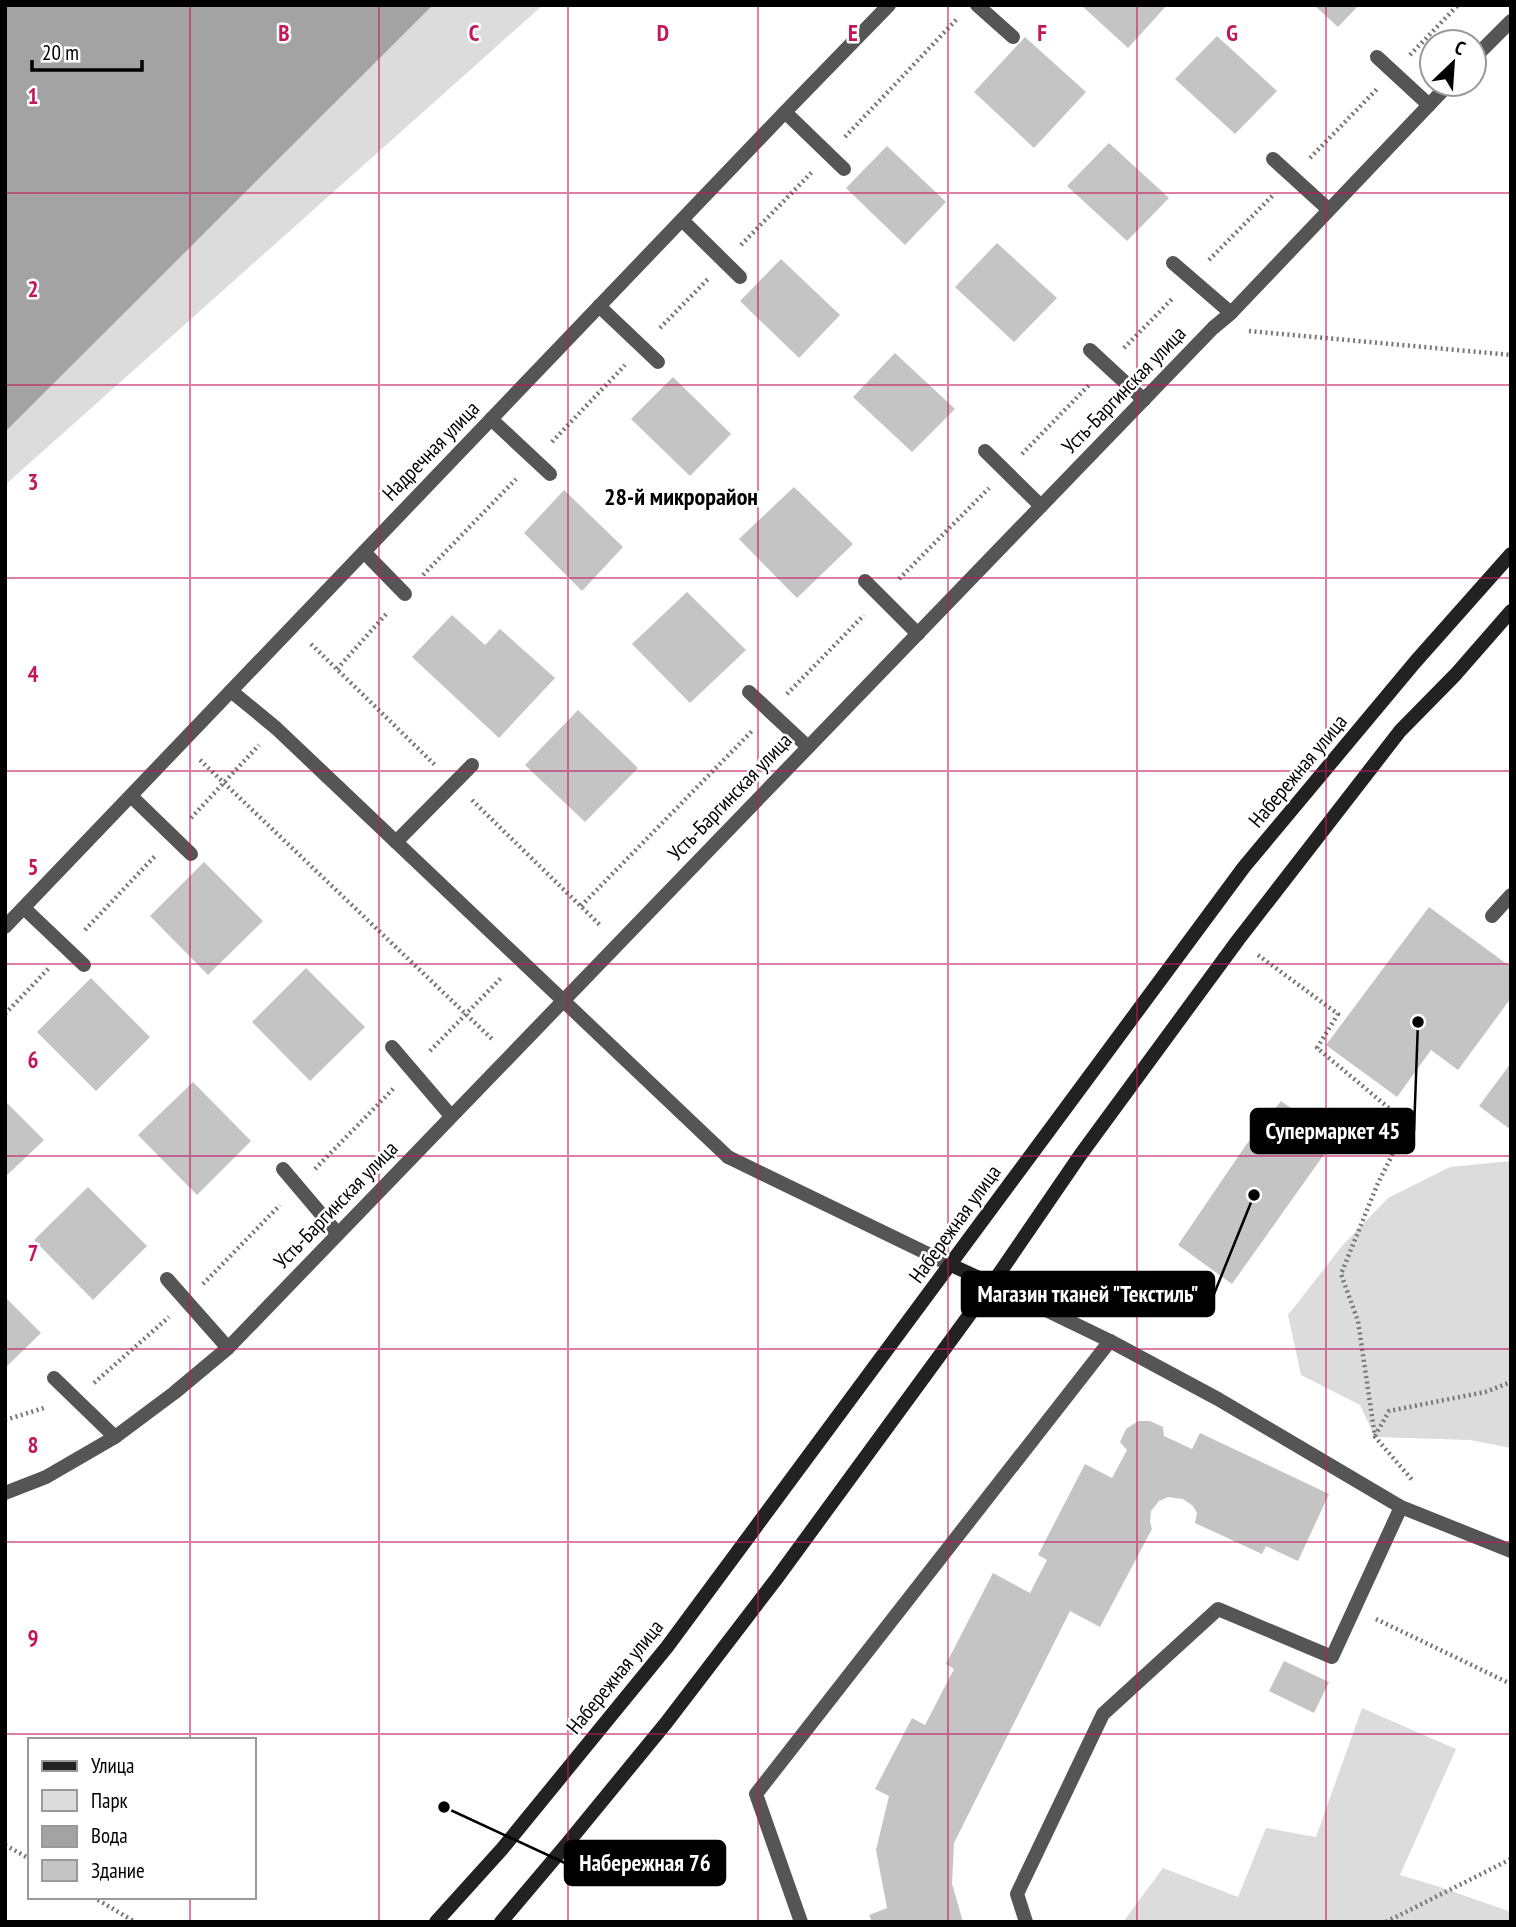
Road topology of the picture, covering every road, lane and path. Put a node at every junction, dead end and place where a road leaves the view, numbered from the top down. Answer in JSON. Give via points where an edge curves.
{"nodes":[{"id":1,"x":889,"y":5,"type":"edge"},
{"id":2,"x":977,"y":5,"type":"edge"},
{"id":3,"x":1511,"y":20,"type":"edge"},
{"id":4,"x":1013,"y":37,"type":"dead end"},
{"id":5,"x":1488,"y":44,"type":"edge"},
{"id":6,"x":1377,"y":57,"type":"dead end"},
{"id":7,"x":1436,"y":98,"type":"edge"},
{"id":8,"x":1429,"y":105,"type":"junction"},
{"id":9,"x":785,"y":112,"type":"junction"},
{"id":10,"x":1273,"y":159,"type":"dead end"},
{"id":11,"x":844,"y":169,"type":"dead end"},
{"id":12,"x":1328,"y":209,"type":"junction"},
{"id":13,"x":682,"y":220,"type":"junction"},
{"id":14,"x":1173,"y":263,"type":"dead end"},
{"id":15,"x":740,"y":278,"type":"dead end"},
{"id":16,"x":599,"y":306,"type":"junction"},
{"id":17,"x":1231,"y":313,"type":"junction"},
{"id":18,"x":1213,"y":328,"type":"junction"},
{"id":19,"x":1090,"y":350,"type":"dead end"},
{"id":20,"x":1511,"y":355,"type":"edge"},
{"id":21,"x":658,"y":362,"type":"dead end"},
{"id":22,"x":1144,"y":400,"type":"junction"},
{"id":23,"x":491,"y":419,"type":"junction"},
{"id":24,"x":985,"y":452,"type":"dead end"},
{"id":25,"x":550,"y":474,"type":"dead end"},
{"id":26,"x":1041,"y":506,"type":"junction"},
{"id":27,"x":364,"y":552,"type":"junction"},
{"id":28,"x":1511,"y":554,"type":"edge"},
{"id":29,"x":865,"y":581,"type":"dead end"},
{"id":30,"x":405,"y":594,"type":"dead end"},
{"id":31,"x":1511,"y":611,"type":"edge"},
{"id":32,"x":918,"y":634,"type":"junction"},
{"id":33,"x":231,"y":691,"type":"junction"},
{"id":34,"x":750,"y":691,"type":"dead end"},
{"id":35,"x":276,"y":728,"type":"junction"},
{"id":36,"x":182,"y":743,"type":"junction"},
{"id":37,"x":808,"y":747,"type":"junction"},
{"id":38,"x":472,"y":765,"type":"dead end"},
{"id":39,"x":224,"y":783,"type":"junction"},
{"id":40,"x":131,"y":796,"type":"junction"},
{"id":41,"x":173,"y":837,"type":"junction"},
{"id":42,"x":396,"y":842,"type":"junction"},
{"id":43,"x":191,"y":854,"type":"dead end"},
{"id":44,"x":1511,"y":895,"type":"edge"},
{"id":45,"x":24,"y":908,"type":"junction"},
{"id":46,"x":1492,"y":916,"type":"dead end"},
{"id":47,"x":5,"y":927,"type":"edge"},
{"id":48,"x":1238,"y":940,"type":"junction"},
{"id":49,"x":67,"y":949,"type":"junction"},
{"id":50,"x":519,"y":958,"type":"junction"},
{"id":51,"x":84,"y":965,"type":"dead end"},
{"id":52,"x":563,"y":1001,"type":"junction"},
{"id":53,"x":5,"y":1014,"type":"edge"},
{"id":54,"x":466,"y":1015,"type":"junction"},
{"id":55,"x":392,"y":1047,"type":"dead end"},
{"id":56,"x":510,"y":1057,"type":"junction"},
{"id":57,"x":411,"y":1070,"type":"junction"},
{"id":58,"x":451,"y":1116,"type":"junction"},
{"id":59,"x":283,"y":1170,"type":"dead end"},
{"id":60,"x":298,"y":1186,"type":"junction"},
{"id":61,"x":338,"y":1234,"type":"junction"},
{"id":62,"x":951,"y":1265,"type":"junction"},
{"id":63,"x":167,"y":1279,"type":"dead end"},
{"id":64,"x":992,"y":1284,"type":"junction"},
{"id":65,"x":187,"y":1301,"type":"junction"},
{"id":66,"x":1110,"y":1341,"type":"junction"},
{"id":67,"x":228,"y":1348,"type":"junction"},
{"id":68,"x":54,"y":1378,"type":"dead end"},
{"id":69,"x":1511,"y":1382,"type":"edge"},
{"id":70,"x":76,"y":1399,"type":"junction"},
{"id":71,"x":5,"y":1420,"type":"edge"},
{"id":72,"x":115,"y":1437,"type":"junction"},
{"id":73,"x":1375,"y":1437,"type":"junction"},
{"id":74,"x":1418,"y":1486,"type":"dead end"},
{"id":75,"x":5,"y":1493,"type":"edge"},
{"id":76,"x":1401,"y":1507,"type":"junction"},
{"id":77,"x":1511,"y":1551,"type":"edge"},
{"id":78,"x":1354,"y":1609,"type":"junction"},
{"id":79,"x":1511,"y":1684,"type":"edge"},
{"id":80,"x":5,"y":1845,"type":"edge"},
{"id":81,"x":28,"y":1858,"type":"edge"},
{"id":82,"x":1511,"y":1859,"type":"edge"},
{"id":83,"x":96,"y":1899,"type":"edge"},
{"id":84,"x":135,"y":1922,"type":"edge"},
{"id":85,"x":436,"y":1922,"type":"edge"},
{"id":86,"x":501,"y":1922,"type":"edge"},
{"id":87,"x":802,"y":1922,"type":"edge"},
{"id":88,"x":1026,"y":1922,"type":"edge"},
{"id":89,"x":1386,"y":1922,"type":"edge"}],
"edges":[{"from":1,"to":9,"type":"street","name":"Надречная улица"},
{"from":2,"to":4,"type":"street"},
{"from":3,"to":5,"type":"street"},
{"from":6,"to":8,"type":"street"},
{"from":7,"to":8,"type":"street","name":"Усть-Баргинская улица"},
{"from":8,"to":12,"type":"street","name":"Усть-Баргинская улица"},
{"from":9,"to":11,"type":"street"},
{"from":9,"to":13,"type":"street","name":"Надречная улица"},
{"from":10,"to":12,"type":"street"},
{"from":12,"to":17,"type":"street","name":"Усть-Баргинская улица"},
{"from":13,"to":15,"type":"street"},
{"from":13,"to":16,"type":"street","name":"Надречная улица"},
{"from":14,"to":17,"type":"street"},
{"from":16,"to":21,"type":"street"},
{"from":16,"to":23,"type":"street","name":"Надречная улица"},
{"from":17,"to":18,"type":"street","name":"Усть-Баргинская улица"},
{"from":18,"to":20,"type":"path"},
{"from":18,"to":22,"type":"street","name":"Усть-Баргинская улица"},
{"from":19,"to":22,"type":"street"},
{"from":22,"to":26,"type":"street","name":"Усть-Баргинская улица"},
{"from":23,"to":25,"type":"street"},
{"from":23,"to":27,"type":"street","name":"Надречная улица"},
{"from":24,"to":26,"type":"street"},
{"from":26,"to":32,"type":"street","name":"Усть-Баргинская улица"},
{"from":27,"to":30,"type":"street"},
{"from":27,"to":33,"type":"street","name":"Надречная улица"},
{"from":28,"to":62,"type":"main road","name":"Набережная улица","via":[[1244,867]]},
{"from":29,"to":32,"type":"street"},
{"from":31,"to":48,"type":"main road","via":[[1400,731]]},
{"from":32,"to":37,"type":"street","name":"Усть-Баргинская улица"},
{"from":33,"to":35,"type":"street"},
{"from":33,"to":36,"type":"street","name":"Надречная улица"},
{"from":34,"to":37,"type":"street"},
{"from":35,"to":39,"type":"path"},
{"from":35,"to":42,"type":"street"},
{"from":36,"to":39,"type":"path"},
{"from":36,"to":40,"type":"street","name":"Надречная улица"},
{"from":37,"to":52,"type":"street","name":"Усть-Баргинская улица"},
{"from":38,"to":42,"type":"street"},
{"from":39,"to":41,"type":"path"},
{"from":39,"to":54,"type":"path"},
{"from":40,"to":41,"type":"street"},
{"from":40,"to":45,"type":"street","name":"Надречная улица"},
{"from":41,"to":43,"type":"street"},
{"from":41,"to":49,"type":"path"},
{"from":42,"to":50,"type":"street"},
{"from":44,"to":46,"type":"street"},
{"from":45,"to":47,"type":"street","name":"Надречная улица"},
{"from":45,"to":49,"type":"street"},
{"from":48,"to":64,"type":"main road"},
{"from":48,"to":73,"type":"path","via":[[1338,1014],[1317,1048],[1408,1124],[1341,1274],[1358,1321]]},
{"from":49,"to":51,"type":"street"},
{"from":49,"to":53,"type":"path"},
{"from":50,"to":52,"type":"street"},
{"from":50,"to":54,"type":"path"},
{"from":52,"to":56,"type":"street","name":"Усть-Баргинская улица"},
{"from":52,"to":62,"type":"street","via":[[728,1157]]},
{"from":54,"to":56,"type":"path"},
{"from":54,"to":57,"type":"path"},
{"from":55,"to":57,"type":"street"},
{"from":56,"to":58,"type":"street","name":"Усть-Баргинская улица"},
{"from":57,"to":58,"type":"street"},
{"from":57,"to":60,"type":"path"},
{"from":58,"to":61,"type":"street","name":"Усть-Баргинская улица"},
{"from":59,"to":60,"type":"street"},
{"from":60,"to":61,"type":"street"},
{"from":60,"to":65,"type":"path"},
{"from":61,"to":67,"type":"street","name":"Усть-Баргинская улица"},
{"from":62,"to":64,"type":"main road"},
{"from":62,"to":85,"type":"main road","name":"Набережная улица","via":[[667,1647],[502,1849]]},
{"from":63,"to":65,"type":"street"},
{"from":64,"to":66,"type":"street"},
{"from":64,"to":86,"type":"main road","via":[[666,1723]]},
{"from":65,"to":67,"type":"street"},
{"from":65,"to":70,"type":"path"},
{"from":66,"to":76,"type":"street"},
{"from":66,"to":87,"type":"street","via":[[756,1794]]},
{"from":67,"to":72,"type":"street","name":"Усть-Баргинская улица"},
{"from":68,"to":70,"type":"street"},
{"from":69,"to":73,"type":"path","via":[[1485,1392],[1389,1411]]},
{"from":70,"to":71,"type":"path"},
{"from":70,"to":72,"type":"street"},
{"from":72,"to":75,"type":"street","name":"Усть-Баргинская улица","via":[[46,1477]]},
{"from":73,"to":74,"type":"path"},
{"from":76,"to":77,"type":"street"},
{"from":76,"to":78,"type":"street"},
{"from":78,"to":79,"type":"path"},
{"from":78,"to":88,"type":"street","via":[[1332,1657],[1218,1609],[1103,1714],[1017,1894]]},
{"from":80,"to":81,"type":"path"},
{"from":82,"to":89,"type":"path"},
{"from":83,"to":84,"type":"path"}]}
